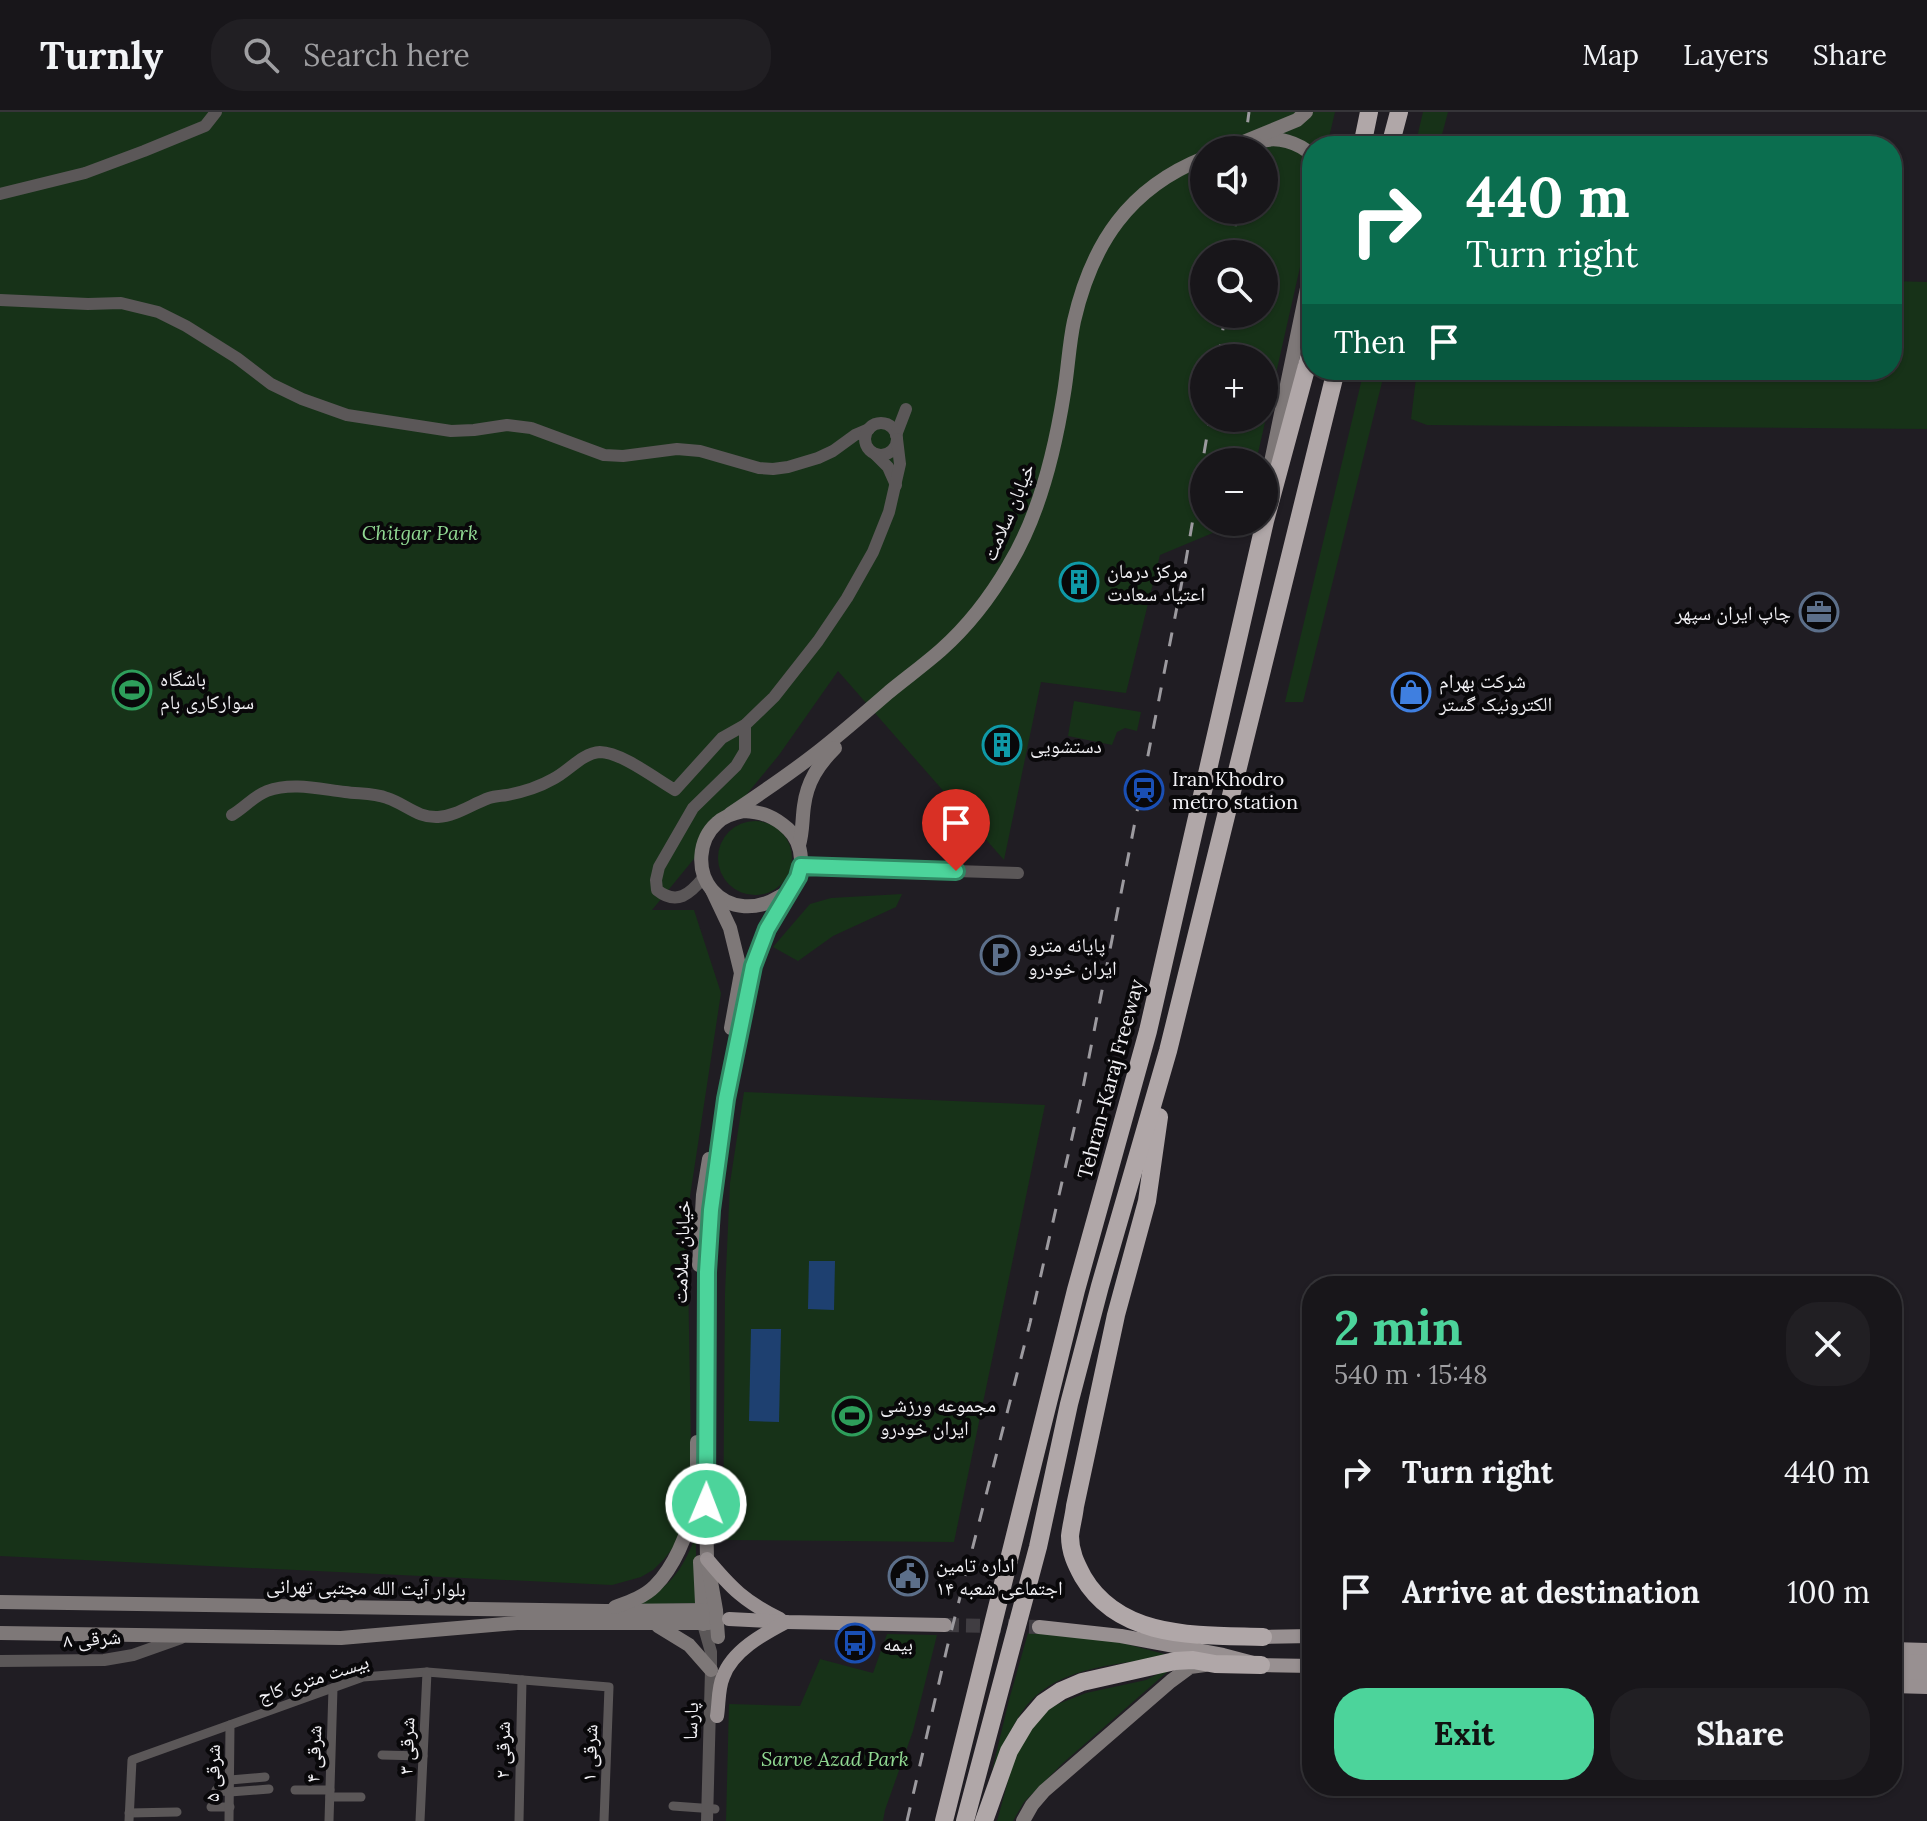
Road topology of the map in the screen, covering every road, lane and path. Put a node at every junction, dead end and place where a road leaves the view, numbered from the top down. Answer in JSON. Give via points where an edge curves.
{"nodes":[{"id":1,"x":216,"y":112,"type":"edge"},
{"id":2,"x":1306,"y":112,"type":"edge"},
{"id":3,"x":1369,"y":112,"type":"edge"},
{"id":4,"x":1399,"y":112,"type":"edge"},
{"id":5,"x":1258,"y":136,"type":"edge"},
{"id":6,"x":1364,"y":136,"type":"edge"},
{"id":7,"x":1393,"y":136,"type":"edge"},
{"id":8,"x":1278,"y":140,"type":"edge"},
{"id":9,"x":1302,"y":148,"type":"edge"},
{"id":10,"x":1190,"y":164,"type":"edge"},
{"id":11,"x":1190,"y":172,"type":"edge"},
{"id":12,"x":0,"y":194,"type":"edge"},
{"id":13,"x":0,"y":300,"type":"edge"},
{"id":14,"x":1302,"y":312,"type":"edge"},
{"id":15,"x":1303,"y":380,"type":"edge"},
{"id":16,"x":1334,"y":380,"type":"edge"},
{"id":17,"x":1069,"y":393,"type":"junction"},
{"id":18,"x":883,"y":423,"type":"junction"},
{"id":19,"x":869,"y":429,"type":"junction"},
{"id":20,"x":896,"y":437,"type":"junction"},
{"id":21,"x":841,"y":447,"type":"junction"},
{"id":22,"x":1274,"y":448,"type":"edge"},
{"id":23,"x":872,"y":452,"type":"junction"},
{"id":24,"x":1278,"y":473,"type":"edge"},
{"id":25,"x":896,"y":485,"type":"junction"},
{"id":26,"x":1262,"y":536,"type":"edge"},
{"id":27,"x":745,"y":725,"type":"junction"},
{"id":28,"x":730,"y":814,"type":"junction"},
{"id":29,"x":232,"y":815,"type":"dead end"},
{"id":30,"x":799,"y":845,"type":"junction"},
{"id":31,"x":801,"y":866,"type":"junction"},
{"id":32,"x":1018,"y":873,"type":"dead end"},
{"id":33,"x":708,"y":884,"type":"junction"},
{"id":34,"x":790,"y":891,"type":"junction"},
{"id":35,"x":1168,"y":1051,"type":"junction"},
{"id":36,"x":696,"y":1498,"type":"junction"},
{"id":37,"x":707,"y":1559,"type":"junction"},
{"id":38,"x":0,"y":1602,"type":"edge"},
{"id":39,"x":606,"y":1611,"type":"junction"},
{"id":40,"x":714,"y":1620,"type":"junction"},
{"id":41,"x":786,"y":1622,"type":"junction"},
{"id":42,"x":646,"y":1623,"type":"junction"},
{"id":43,"x":945,"y":1625,"type":"tunnel mouth"},
{"id":44,"x":1039,"y":1627,"type":"tunnel mouth"},
{"id":45,"x":0,"y":1633,"type":"edge"},
{"id":46,"x":1302,"y":1636,"type":"edge"},
{"id":47,"x":184,"y":1637,"type":"junction"},
{"id":48,"x":1263,"y":1637,"type":"joint"},
{"id":49,"x":1902,"y":1649,"type":"edge"},
{"id":50,"x":1927,"y":1650,"type":"edge"},
{"id":51,"x":0,"y":1661,"type":"edge"},
{"id":52,"x":1902,"y":1661,"type":"edge"},
{"id":53,"x":1927,"y":1662,"type":"edge"},
{"id":54,"x":1215,"y":1664,"type":"junction"},
{"id":55,"x":1261,"y":1665,"type":"junction"},
{"id":56,"x":1302,"y":1666,"type":"edge"},
{"id":57,"x":711,"y":1670,"type":"junction"},
{"id":58,"x":427,"y":1672,"type":"junction"},
{"id":59,"x":1902,"y":1673,"type":"edge"},
{"id":60,"x":1927,"y":1673,"type":"edge"},
{"id":61,"x":522,"y":1680,"type":"junction"},
{"id":62,"x":1902,"y":1686,"type":"edge"},
{"id":63,"x":609,"y":1687,"type":"joint"},
{"id":64,"x":1927,"y":1687,"type":"edge"},
{"id":65,"x":333,"y":1688,"type":"junction"},
{"id":66,"x":717,"y":1716,"type":"junction"},
{"id":67,"x":230,"y":1725,"type":"junction"},
{"id":68,"x":382,"y":1755,"type":"dead end"},
{"id":69,"x":423,"y":1756,"type":"junction"},
{"id":70,"x":265,"y":1777,"type":"dead end"},
{"id":71,"x":230,"y":1780,"type":"junction"},
{"id":72,"x":269,"y":1789,"type":"dead end"},
{"id":73,"x":216,"y":1790,"type":"dead end"},
{"id":74,"x":295,"y":1790,"type":"dead end"},
{"id":75,"x":230,"y":1792,"type":"junction"},
{"id":76,"x":330,"y":1794,"type":"junction"},
{"id":77,"x":361,"y":1797,"type":"dead end"},
{"id":78,"x":673,"y":1806,"type":"dead end"},
{"id":79,"x":211,"y":1807,"type":"dead end"},
{"id":80,"x":230,"y":1807,"type":"junction"},
{"id":81,"x":177,"y":1812,"type":"dead end"},
{"id":82,"x":711,"y":1815,"type":"edge"},
{"id":83,"x":129,"y":1817,"type":"edge"},
{"id":84,"x":229,"y":1821,"type":"edge"},
{"id":85,"x":329,"y":1821,"type":"edge"},
{"id":86,"x":420,"y":1821,"type":"edge"},
{"id":87,"x":519,"y":1821,"type":"edge"},
{"id":88,"x":604,"y":1821,"type":"edge"},
{"id":89,"x":944,"y":1821,"type":"edge"},
{"id":90,"x":965,"y":1821,"type":"edge"},
{"id":91,"x":984,"y":1821,"type":"edge"},
{"id":92,"x":1023,"y":1821,"type":"edge"}],
"edges":[{"from":1,"to":12,"type":"street","via":[[205,126],[144,151],[85,173]]},
{"from":2,"to":5,"type":"main road"},
{"from":3,"to":6,"type":"highway"},
{"from":4,"to":7,"type":"highway"},
{"from":8,"to":9,"type":"main road"},
{"from":10,"to":17,"type":"main road","name":"خیابان سلامت","via":[[1163,177],[1138,198],[1097,254],[1073,323]]},
{"from":11,"to":17,"type":"main road","name":"خیابان سلامت","via":[[1147,198],[1103,255],[1083,310]]},
{"from":13,"to":21,"type":"street","via":[[121,303],[158,312],[271,384],[347,415],[451,431],[531,428],[604,455],[688,450],[759,468],[788,467]]},
{"from":14,"to":22,"type":"main road"},
{"from":15,"to":24,"type":"highway","name":"Tehran-Karaj Freeway"},
{"from":16,"to":35,"type":"highway"},
{"from":17,"to":28,"type":"main road","name":"خیابان سلامت","via":[[1032,515],[990,595],[942,649],[821,750]]},
{"from":17,"to":30,"type":"main road","name":"خیابان سلامت","via":[[1051,487],[995,602],[977,625],[825,758],[808,787]]},
{"from":18,"to":19,"type":"street"},
{"from":18,"to":20,"type":"street"},
{"from":18,"to":20,"type":"street","via":[[906,409]]},
{"from":19,"to":21,"type":"street"},
{"from":19,"to":23,"type":"street","via":[[865,443]]},
{"from":20,"to":23,"type":"street","via":[[890,453]]},
{"from":20,"to":25,"type":"street"},
{"from":21,"to":23,"type":"street"},
{"from":23,"to":25,"type":"street","via":[[888,467]]},
{"from":25,"to":27,"type":"street","via":[[873,552],[847,598],[774,697]]},
{"from":26,"to":89,"type":"highway","name":"Tehran-Karaj Freeway","via":[[1148,1031],[1076,1290]]},
{"from":27,"to":29,"type":"street","via":[[722,738],[675,790],[609,753],[595,752],[545,784],[439,817],[415,813],[389,798],[297,786],[259,794]]},
{"from":27,"to":33,"type":"street","via":[[745,751],[693,808],[656,880],[666,898],[679,898]]},
{"from":28,"to":30,"type":"main road","via":[[759,811],[772,816]]},
{"from":28,"to":33,"type":"main road","via":[[708,833],[702,847]]},
{"from":30,"to":31,"type":"main road"},
{"from":31,"to":32,"type":"street"},
{"from":31,"to":34,"type":"main road"},
{"from":33,"to":34,"type":"main road","via":[[725,901],[740,906],[757,907]]},
{"from":33,"to":36,"type":"main road","name":"خیابان سلامت","via":[[730,928],[741,973],[703,1195]]},
{"from":34,"to":37,"type":"main road","name":"خیابان سلامت","via":[[753,966],[715,1184],[707,1272]]},
{"from":35,"to":48,"type":"highway","via":[[1147,1201],[1075,1506],[1070,1537],[1074,1562],[1091,1591],[1113,1612],[1134,1622],[1155,1629]]},
{"from":35,"to":90,"type":"highway","via":[[1100,1286]]},
{"from":36,"to":39,"type":"main road","via":[[688,1529],[655,1586]]},
{"from":36,"to":40,"type":"main road","name":"خیابان سلامت"},
{"from":37,"to":40,"type":"main road","name":"خیابان سلامت"},
{"from":37,"to":41,"type":"main road","via":[[736,1593]]},
{"from":38,"to":39,"type":"main road","name":"بلوار آیت الله مجتبی تهرانی"},
{"from":39,"to":40,"type":"main road","name":"بلوار آیت الله مجتبی تهرانی"},
{"from":40,"to":41,"type":"main road"},
{"from":40,"to":42,"type":"main road","name":"بلوار آیت الله مجتبی تهرانی"},
{"from":40,"to":57,"type":"street","name":"پارسا"},
{"from":40,"to":66,"type":"street","name":"پارسا"},
{"from":41,"to":43,"type":"main road"},
{"from":41,"to":66,"type":"main road","via":[[735,1658],[722,1677]]},
{"from":42,"to":47,"type":"main road","name":"بلوار آیت الله مجتبی تهرانی","via":[[517,1623],[341,1638]]},
{"from":42,"to":57,"type":"main road","via":[[689,1645]]},
{"from":44,"to":55,"type":"main road","via":[[1112,1634]]},
{"from":45,"to":47,"type":"main road","name":"بلوار آیت الله مجتبی تهرانی"},
{"from":46,"to":48,"type":"main road"},
{"from":47,"to":51,"type":"street","name":"۸ شرقی","via":[[104,1660]]},
{"from":49,"to":50,"type":"main road"},
{"from":52,"to":53,"type":"main road"},
{"from":54,"to":55,"type":"highway"},
{"from":54,"to":91,"type":"highway","via":[[1175,1661],[1111,1675],[1082,1682],[1043,1703],[1009,1751]]},
{"from":54,"to":92,"type":"main road","via":[[1190,1667],[1171,1681],[1044,1791]]},
{"from":55,"to":56,"type":"main road"},
{"from":57,"to":82,"type":"street","name":"پارسا"},
{"from":58,"to":61,"type":"street","name":"بیست متری کاج"},
{"from":58,"to":65,"type":"street","name":"بیست متری کاج","via":[[363,1677]]},
{"from":58,"to":69,"type":"street","name":"۳ شرقی"},
{"from":59,"to":60,"type":"main road"},
{"from":61,"to":63,"type":"street","name":"بیست متری کاج"},
{"from":61,"to":87,"type":"street","name":"۲ شرقی"},
{"from":62,"to":64,"type":"main road"},
{"from":63,"to":88,"type":"street","name":"۱ شرقی"},
{"from":65,"to":67,"type":"street","name":"بیست متری کاج"},
{"from":65,"to":76,"type":"street","name":"۴ شرقی"},
{"from":66,"to":82,"type":"street","name":"پارسا"},
{"from":67,"to":71,"type":"street","name":"۵ شرقی"},
{"from":67,"to":83,"type":"street","name":"بیست متری کاج","via":[[132,1760]]},
{"from":68,"to":69,"type":"street"},
{"from":69,"to":86,"type":"street","name":"۳ شرقی"},
{"from":70,"to":71,"type":"street"},
{"from":71,"to":75,"type":"street","name":"۵ شرقی"},
{"from":72,"to":75,"type":"street"},
{"from":73,"to":75,"type":"street"},
{"from":74,"to":76,"type":"street"},
{"from":75,"to":80,"type":"street","name":"۵ شرقی"},
{"from":76,"to":77,"type":"street"},
{"from":76,"to":85,"type":"street","name":"۴ شرقی"},
{"from":78,"to":82,"type":"street"},
{"from":79,"to":80,"type":"street"},
{"from":80,"to":84,"type":"street","name":"۵ شرقی"},
{"from":81,"to":83,"type":"street"}]}
